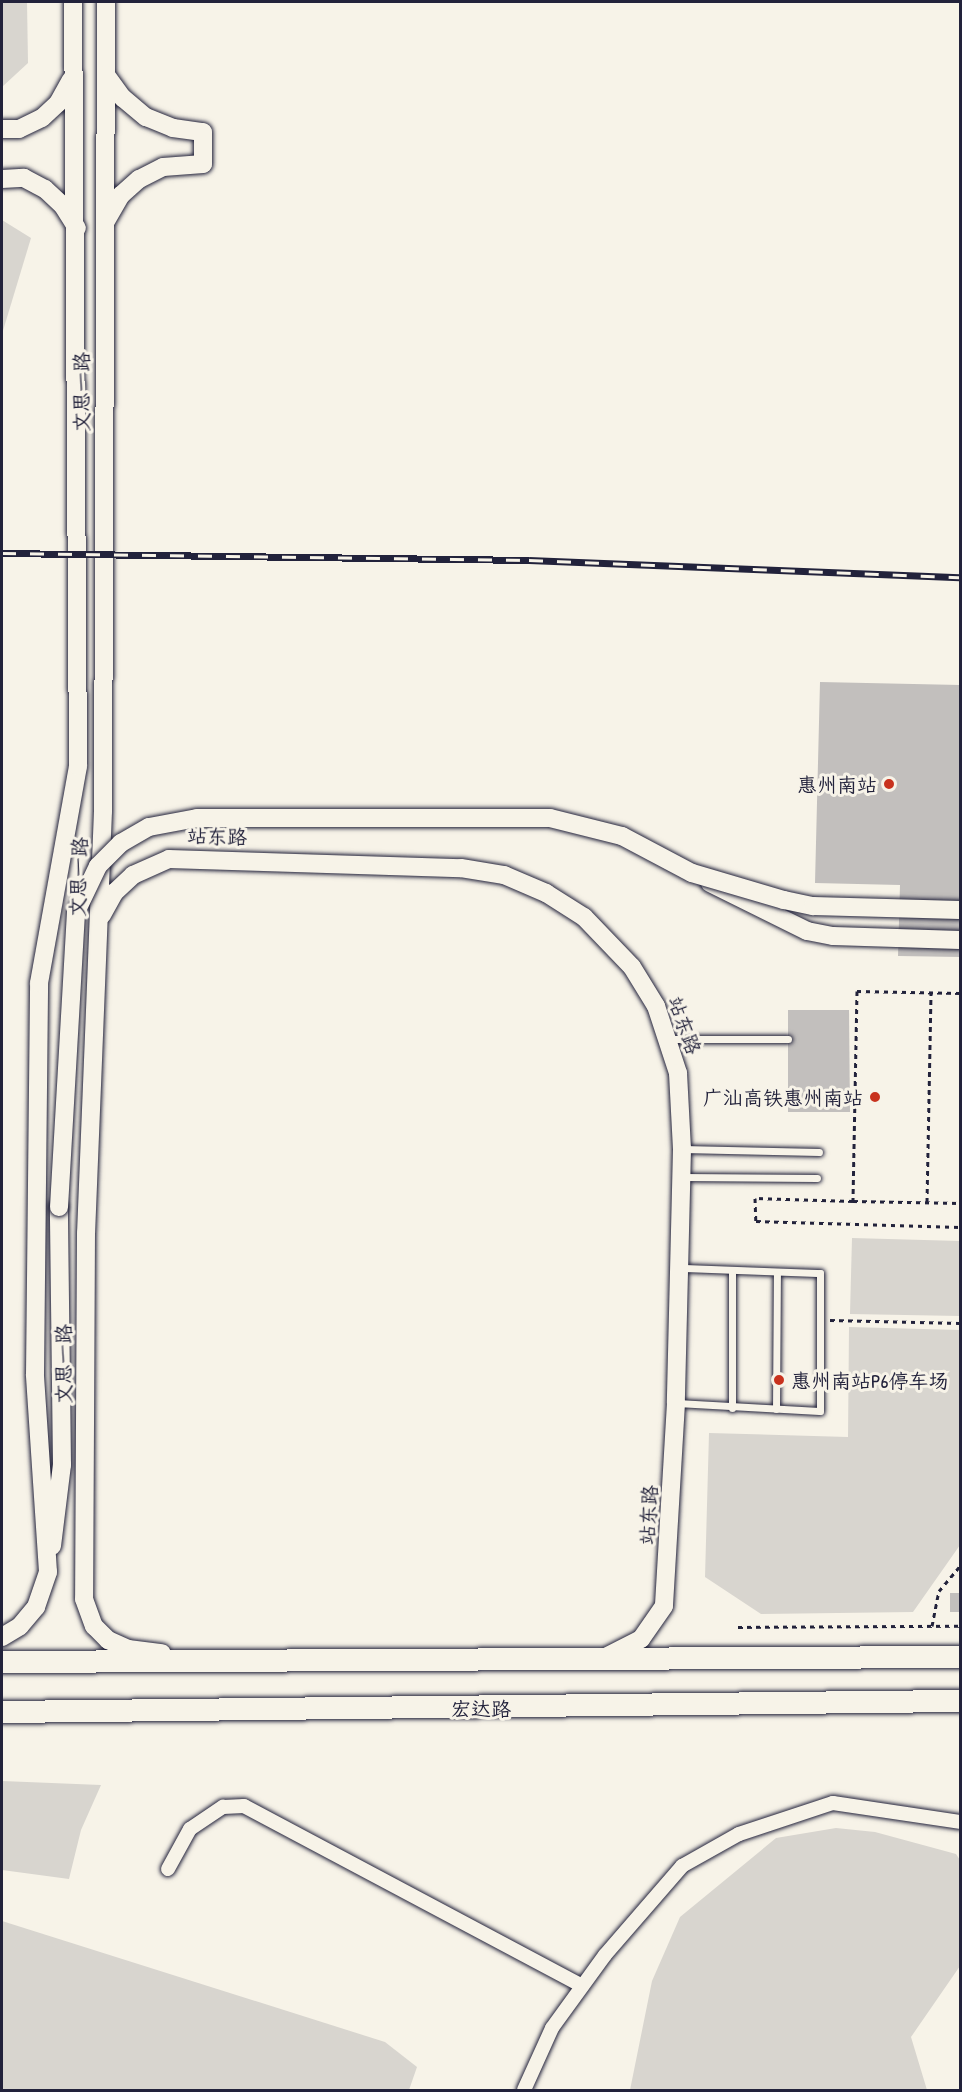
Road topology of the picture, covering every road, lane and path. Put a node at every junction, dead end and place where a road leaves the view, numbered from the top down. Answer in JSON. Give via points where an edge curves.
{"nodes":[{"id":1,"x":73,"y":2,"type":"edge"},
{"id":2,"x":106,"y":2,"type":"edge"},
{"id":3,"x":106,"y":75,"type":"junction"},
{"id":4,"x":73,"y":76,"type":"junction"},
{"id":5,"x":2,"y":129,"type":"edge"},
{"id":6,"x":2,"y":179,"type":"edge"},
{"id":7,"x":77,"y":228,"type":"junction"},
{"id":8,"x":104,"y":228,"type":"junction"},
{"id":9,"x":692,"y":873,"type":"junction"},
{"id":10,"x":960,"y":910,"type":"edge"},
{"id":11,"x":99,"y":925,"type":"junction"},
{"id":12,"x":960,"y":940,"type":"edge"},
{"id":13,"x":931,"y":992,"type":"junction"},
{"id":14,"x":960,"y":993,"type":"edge"},
{"id":15,"x":669,"y":1039,"type":"junction"},
{"id":16,"x":788,"y":1039,"type":"dead end"},
{"id":17,"x":682,"y":1149,"type":"junction"},
{"id":18,"x":819,"y":1152,"type":"dead end"},
{"id":19,"x":682,"y":1177,"type":"junction"},
{"id":20,"x":817,"y":1178,"type":"dead end"},
{"id":21,"x":853,"y":1201,"type":"junction"},
{"id":22,"x":927,"y":1203,"type":"junction"},
{"id":23,"x":960,"y":1203,"type":"edge"},
{"id":24,"x":960,"y":1227,"type":"edge"},
{"id":25,"x":680,"y":1268,"type":"junction"},
{"id":26,"x":732,"y":1270,"type":"junction"},
{"id":27,"x":777,"y":1272,"type":"junction"},
{"id":28,"x":820,"y":1319,"type":"junction"},
{"id":29,"x":960,"y":1323,"type":"edge"},
{"id":30,"x":676,"y":1403,"type":"junction"},
{"id":31,"x":732,"y":1408,"type":"junction"},
{"id":32,"x":776,"y":1410,"type":"junction"},
{"id":33,"x":49,"y":1559,"type":"junction"},
{"id":34,"x":960,"y":1566,"type":"edge"},
{"id":35,"x":932,"y":1626,"type":"junction"},
{"id":36,"x":960,"y":1626,"type":"edge"},
{"id":37,"x":738,"y":1627,"type":"dead end"},
{"id":38,"x":2,"y":1637,"type":"edge"},
{"id":39,"x":960,"y":1657,"type":"edge"},
{"id":40,"x":591,"y":1659,"type":"junction"},
{"id":41,"x":212,"y":1661,"type":"junction"},
{"id":42,"x":2,"y":1662,"type":"edge"},
{"id":43,"x":960,"y":1701,"type":"edge"},
{"id":44,"x":2,"y":1712,"type":"edge"},
{"id":45,"x":960,"y":1822,"type":"edge"},
{"id":46,"x":168,"y":1869,"type":"dead end"},
{"id":47,"x":582,"y":1986,"type":"junction"},
{"id":48,"x":524,"y":2091,"type":"edge"}],
"edges":[{"from":1,"to":4,"type":"street","name":"文思一路"},
{"from":2,"to":3,"type":"street","name":"文思一路"},
{"from":3,"to":8,"type":"street","name":"文思一路"},
{"from":3,"to":8,"type":"street","via":[[123,98],[146,117],[173,128],[203,132],[203,164],[163,167],[139,179],[121,195]]},
{"from":4,"to":5,"type":"street","via":[[58,103],[42,118],[19,129]]},
{"from":4,"to":7,"type":"street","name":"文思一路"},
{"from":6,"to":7,"type":"street","via":[[24,178],[45,189],[63,206]]},
{"from":7,"to":33,"type":"street","name":"文思一路","via":[[78,766],[39,983],[35,1374]]},
{"from":8,"to":11,"type":"street","name":"文思一路","via":[[103,811]]},
{"from":9,"to":10,"type":"street","bridge":true,"via":[[813,906]]},
{"from":9,"to":12,"type":"street","bridge":true,"via":[[807,931],[833,936]]},
{"from":9,"to":33,"type":"street","bridge":true,"via":[[621,836],[550,818],[189,818],[135,834],[98,866],[76,912],[59,1207],[62,1465],[58,1520]]},
{"from":11,"to":15,"type":"street","name":"站东路","via":[[108,903],[123,883],[144,868],[169,859],[461,868],[504,875],[566,904],[602,932],[645,986]]},
{"from":11,"to":41,"type":"street","name":"文思一路","via":[[86,1233],[84,1599],[94,1626],[118,1646]]},
{"from":13,"to":14,"type":"path"},
{"from":13,"to":21,"type":"path","via":[[857,992]]},
{"from":13,"to":22,"type":"path"},
{"from":15,"to":16,"type":"lane"},
{"from":15,"to":17,"type":"street","name":"站东路","via":[[678,1072]]},
{"from":17,"to":18,"type":"lane"},
{"from":17,"to":19,"type":"street","name":"站东路"},
{"from":19,"to":20,"type":"lane"},
{"from":19,"to":25,"type":"street","name":"站东路"},
{"from":21,"to":22,"type":"path"},
{"from":21,"to":24,"type":"path","via":[[755,1198],[756,1221]]},
{"from":22,"to":23,"type":"path"},
{"from":25,"to":26,"type":"lane"},
{"from":25,"to":30,"type":"street","name":"站东路"},
{"from":26,"to":27,"type":"lane"},
{"from":26,"to":31,"type":"lane"},
{"from":27,"to":28,"type":"lane","via":[[820,1273]]},
{"from":27,"to":32,"type":"lane"},
{"from":28,"to":29,"type":"path"},
{"from":28,"to":32,"type":"lane","via":[[819,1411]]},
{"from":30,"to":31,"type":"lane"},
{"from":30,"to":40,"type":"street","name":"站东路","via":[[664,1606],[651,1629],[630,1647]]},
{"from":31,"to":32,"type":"lane"},
{"from":33,"to":38,"type":"street","name":"文思一路","via":[[46,1584],[36,1607],[20,1626]]},
{"from":34,"to":35,"type":"path","via":[[939,1591]]},
{"from":35,"to":36,"type":"path"},
{"from":35,"to":37,"type":"path"},
{"from":39,"to":40,"type":"main road"},
{"from":40,"to":41,"type":"main road"},
{"from":41,"to":42,"type":"main road"},
{"from":43,"to":44,"type":"main road","name":"宏达路"},
{"from":45,"to":47,"type":"street","via":[[833,1803],[739,1833],[682,1866]]},
{"from":46,"to":47,"type":"street","via":[[190,1829],[224,1807],[244,1806]]},
{"from":47,"to":48,"type":"street","via":[[552,2028]]}]}
